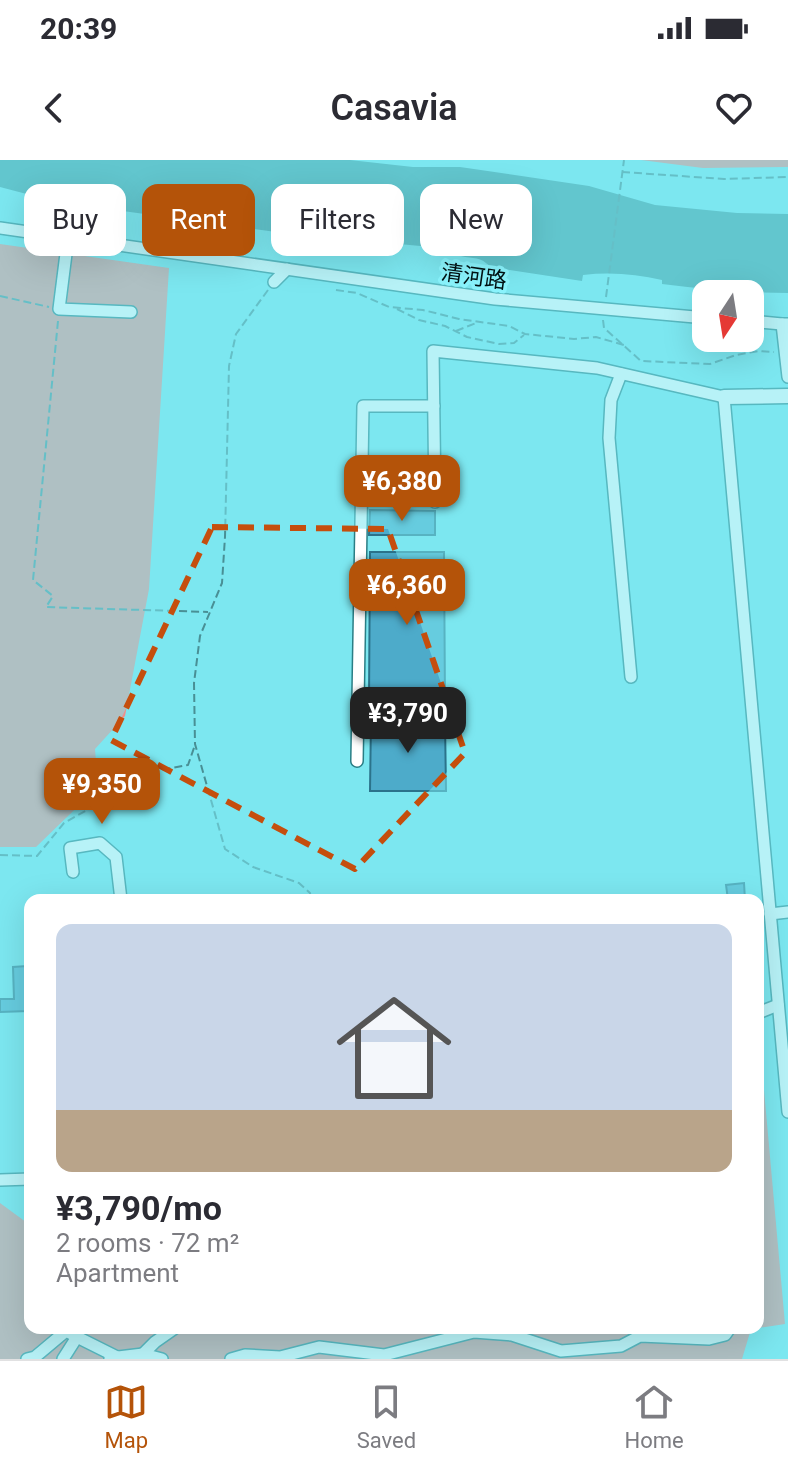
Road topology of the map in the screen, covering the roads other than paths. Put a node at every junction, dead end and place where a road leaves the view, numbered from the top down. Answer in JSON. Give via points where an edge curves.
{"nodes":[{"id":1,"x":0,"y":228,"type":"edge"},
{"id":2,"x":24,"y":232,"type":"edge"},
{"id":3,"x":126,"y":246,"type":"edge"},
{"id":4,"x":66,"y":256,"type":"edge"},
{"id":5,"x":287,"y":269,"type":"junction"},
{"id":6,"x":274,"y":282,"type":"road end"},
{"id":7,"x":131,"y":312,"type":"dead end"},
{"id":8,"x":692,"y":317,"type":"edge"},
{"id":9,"x":764,"y":322,"type":"edge"},
{"id":10,"x":785,"y":324,"type":"edge"},
{"id":11,"x":621,"y":374,"type":"junction"},
{"id":12,"x":788,"y":377,"type":"edge"},
{"id":13,"x":788,"y":396,"type":"edge"},
{"id":14,"x":724,"y":397,"type":"junction"},
{"id":15,"x":434,"y":406,"type":"junction"},
{"id":16,"x":435,"y":502,"type":"dead end"},
{"id":17,"x":631,"y":677,"type":"dead end"},
{"id":18,"x":357,"y":761,"type":"dead end"},
{"id":19,"x":73,"y":872,"type":"dead end"},
{"id":20,"x":120,"y":894,"type":"edge"},
{"id":21,"x":788,"y":912,"type":"edge"},
{"id":22,"x":770,"y":914,"type":"junction"},
{"id":23,"x":778,"y":1005,"type":"junction"},
{"id":24,"x":764,"y":1011,"type":"edge"},
{"id":25,"x":785,"y":1054,"type":"edge"},
{"id":26,"x":788,"y":1112,"type":"edge"},
{"id":27,"x":24,"y":1179,"type":"edge"},
{"id":28,"x":0,"y":1180,"type":"edge"},
{"id":29,"x":62,"y":1334,"type":"edge"},
{"id":30,"x":72,"y":1334,"type":"edge"},
{"id":31,"x":166,"y":1334,"type":"edge"},
{"id":32,"x":466,"y":1334,"type":"edge"},
{"id":33,"x":499,"y":1334,"type":"edge"},
{"id":34,"x":726,"y":1334,"type":"edge"},
{"id":35,"x":77,"y":1337,"type":"junction"},
{"id":36,"x":143,"y":1354,"type":"junction"},
{"id":37,"x":112,"y":1358,"type":"edge"},
{"id":38,"x":27,"y":1359,"type":"edge"},
{"id":39,"x":63,"y":1359,"type":"edge"},
{"id":40,"x":162,"y":1359,"type":"edge"},
{"id":41,"x":231,"y":1359,"type":"edge"}],
"edges":[{"from":1,"to":2,"type":"street","name":"清河路"},
{"from":3,"to":5,"type":"street","name":"清河路"},
{"from":4,"to":7,"type":"street","via":[[59,309]]},
{"from":5,"to":6,"type":"street"},
{"from":5,"to":8,"type":"street","name":"清河路","via":[[495,299]]},
{"from":9,"to":10,"type":"street"},
{"from":10,"to":12,"type":"street"},
{"from":11,"to":14,"type":"street"},
{"from":11,"to":15,"type":"street","via":[[433,351]]},
{"from":11,"to":17,"type":"street","via":[[611,400],[609,438]]},
{"from":13,"to":14,"type":"main road"},
{"from":14,"to":22,"type":"street"},
{"from":15,"to":16,"type":"street"},
{"from":15,"to":18,"type":"street","via":[[363,406]]},
{"from":19,"to":20,"type":"street","via":[[70,848],[100,843],[116,857]]},
{"from":21,"to":22,"type":"street"},
{"from":22,"to":23,"type":"street"},
{"from":23,"to":24,"type":"street"},
{"from":23,"to":25,"type":"street"},
{"from":25,"to":26,"type":"street"},
{"from":27,"to":28,"type":"street"},
{"from":29,"to":38,"type":"street"},
{"from":30,"to":35,"type":"street"},
{"from":31,"to":36,"type":"street"},
{"from":32,"to":41,"type":"street","via":[[384,1355],[319,1347],[280,1357]]},
{"from":33,"to":34,"type":"street","via":[[561,1351],[621,1346],[640,1336],[709,1339]]},
{"from":35,"to":37,"type":"street"},
{"from":35,"to":39,"type":"street"},
{"from":36,"to":37,"type":"street"},
{"from":36,"to":40,"type":"street"}]}
